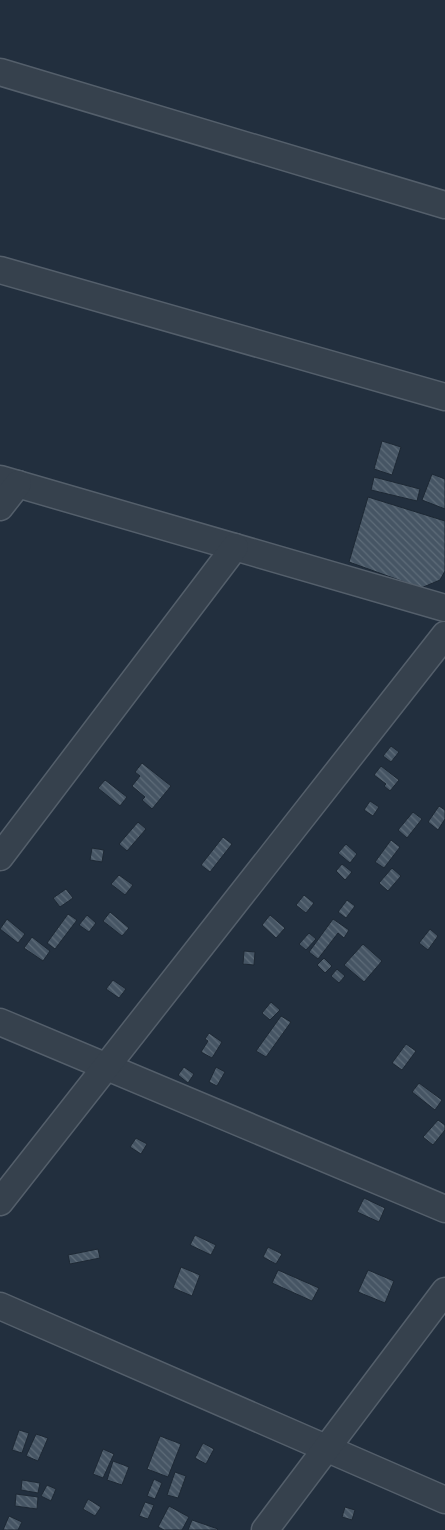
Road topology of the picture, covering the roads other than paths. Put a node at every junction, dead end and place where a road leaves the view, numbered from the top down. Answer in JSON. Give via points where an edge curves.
{"nodes":[{"id":1,"x":0,"y":72,"type":"edge"},
{"id":2,"x":445,"y":205,"type":"edge"},
{"id":3,"x":0,"y":270,"type":"edge"},
{"id":4,"x":445,"y":397,"type":"edge"},
{"id":5,"x":9,"y":482,"type":"edge"},
{"id":6,"x":0,"y":507,"type":"edge"},
{"id":7,"x":235,"y":547,"type":"junction"},
{"id":8,"x":445,"y":608,"type":"edge"},
{"id":9,"x":445,"y":635,"type":"edge"},
{"id":10,"x":0,"y":857,"type":"edge"},
{"id":11,"x":0,"y":1022,"type":"edge"},
{"id":12,"x":106,"y":1067,"type":"junction"},
{"id":13,"x":0,"y":1202,"type":"edge"},
{"id":14,"x":445,"y":1209,"type":"edge"},
{"id":15,"x":445,"y":1291,"type":"edge"},
{"id":16,"x":0,"y":1306,"type":"edge"},
{"id":17,"x":327,"y":1449,"type":"junction"},
{"id":18,"x":445,"y":1500,"type":"edge"},
{"id":19,"x":266,"y":1530,"type":"edge"}],
"edges":[{"from":1,"to":2,"type":"street"},
{"from":3,"to":4,"type":"street"},
{"from":5,"to":6,"type":"street"},
{"from":5,"to":7,"type":"street"},
{"from":7,"to":8,"type":"street"},
{"from":7,"to":10,"type":"street"},
{"from":9,"to":12,"type":"street"},
{"from":11,"to":12,"type":"street"},
{"from":12,"to":13,"type":"street"},
{"from":12,"to":14,"type":"street"},
{"from":15,"to":17,"type":"street"},
{"from":16,"to":17,"type":"street"},
{"from":17,"to":18,"type":"street"},
{"from":17,"to":19,"type":"street"}]}
